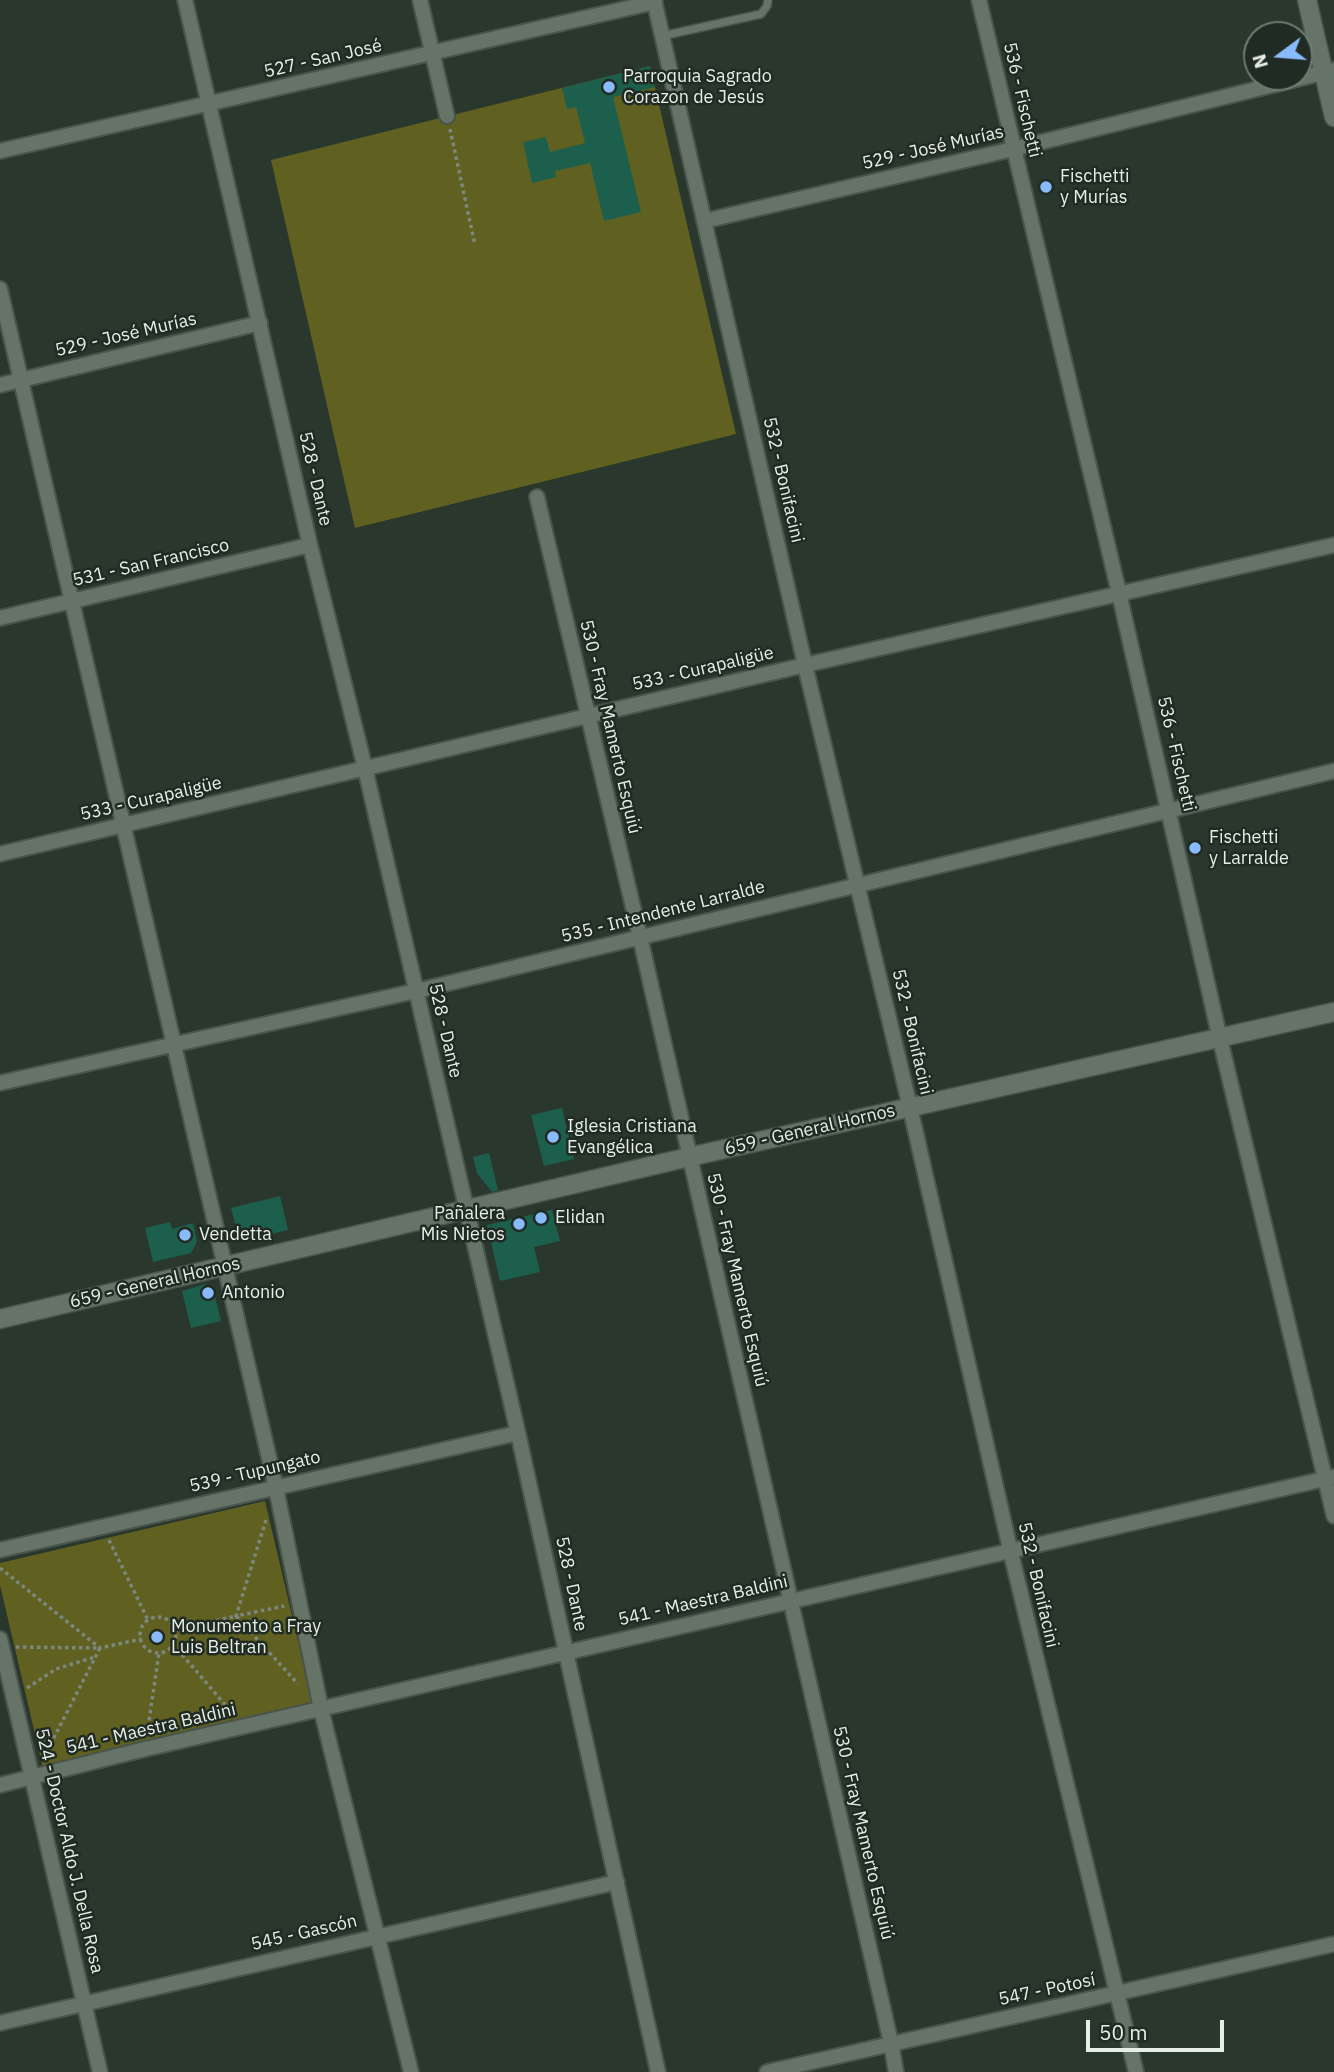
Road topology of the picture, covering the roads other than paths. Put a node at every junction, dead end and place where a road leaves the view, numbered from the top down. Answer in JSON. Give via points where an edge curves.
{"nodes":[{"id":1,"x":185,"y":0,"type":"edge"},
{"id":2,"x":420,"y":0,"type":"edge"},
{"id":3,"x":768,"y":0,"type":"edge"},
{"id":4,"x":979,"y":0,"type":"edge"},
{"id":5,"x":1307,"y":0,"type":"edge"},
{"id":6,"x":654,"y":1,"type":"edge"},
{"id":7,"x":662,"y":36,"type":"junction"},
{"id":8,"x":433,"y":54,"type":"junction"},
{"id":9,"x":1329,"y":71,"type":"edge"},
{"id":10,"x":210,"y":104,"type":"junction"},
{"id":11,"x":447,"y":116,"type":"road end"},
{"id":12,"x":1334,"y":117,"type":"edge"},
{"id":13,"x":1013,"y":149,"type":"junction"},
{"id":14,"x":0,"y":151,"type":"edge"},
{"id":15,"x":704,"y":221,"type":"junction"},
{"id":16,"x":0,"y":289,"type":"edge"},
{"id":17,"x":260,"y":323,"type":"junction"},
{"id":18,"x":21,"y":380,"type":"junction"},
{"id":19,"x":0,"y":385,"type":"edge"},
{"id":20,"x":537,"y":497,"type":"dead end"},
{"id":21,"x":310,"y":545,"type":"junction"},
{"id":22,"x":1334,"y":545,"type":"edge"},
{"id":23,"x":1119,"y":593,"type":"junction"},
{"id":24,"x":72,"y":601,"type":"junction"},
{"id":25,"x":0,"y":618,"type":"edge"},
{"id":26,"x":805,"y":665,"type":"junction"},
{"id":27,"x":587,"y":716,"type":"junction"},
{"id":28,"x":365,"y":768,"type":"junction"},
{"id":29,"x":1334,"y":771,"type":"edge"},
{"id":30,"x":1169,"y":810,"type":"junction"},
{"id":31,"x":124,"y":825,"type":"junction"},
{"id":32,"x":0,"y":854,"type":"edge"},
{"id":33,"x":857,"y":885,"type":"junction"},
{"id":34,"x":640,"y":937,"type":"junction"},
{"id":35,"x":416,"y":991,"type":"junction"},
{"id":36,"x":1334,"y":1012,"type":"edge"},
{"id":37,"x":1220,"y":1039,"type":"junction"},
{"id":38,"x":173,"y":1044,"type":"junction"},
{"id":39,"x":0,"y":1083,"type":"edge"},
{"id":40,"x":910,"y":1107,"type":"junction"},
{"id":41,"x":689,"y":1157,"type":"junction"},
{"id":42,"x":466,"y":1210,"type":"junction"},
{"id":43,"x":226,"y":1266,"type":"junction"},
{"id":44,"x":0,"y":1319,"type":"edge"},
{"id":45,"x":518,"y":1433,"type":"junction"},
{"id":46,"x":1330,"y":1477,"type":"edge"},
{"id":47,"x":276,"y":1488,"type":"junction"},
{"id":48,"x":1334,"y":1517,"type":"edge"},
{"id":49,"x":1010,"y":1549,"type":"junction"},
{"id":50,"x":0,"y":1550,"type":"edge"},
{"id":51,"x":790,"y":1601,"type":"junction"},
{"id":52,"x":1,"y":1643,"type":"edge"},
{"id":53,"x":567,"y":1653,"type":"junction"},
{"id":54,"x":321,"y":1709,"type":"junction"},
{"id":55,"x":33,"y":1777,"type":"junction"},
{"id":56,"x":0,"y":1784,"type":"edge"},
{"id":57,"x":617,"y":1882,"type":"junction"},
{"id":58,"x":377,"y":1936,"type":"junction"},
{"id":59,"x":1334,"y":1944,"type":"edge"},
{"id":60,"x":1118,"y":1994,"type":"junction"},
{"id":61,"x":85,"y":2004,"type":"junction"},
{"id":62,"x":0,"y":2023,"type":"edge"},
{"id":63,"x":891,"y":2043,"type":"junction"},
{"id":64,"x":100,"y":2072,"type":"edge"},
{"id":65,"x":411,"y":2072,"type":"edge"},
{"id":66,"x":658,"y":2072,"type":"edge"},
{"id":67,"x":768,"y":2072,"type":"edge"},
{"id":68,"x":896,"y":2072,"type":"edge"},
{"id":69,"x":1136,"y":2072,"type":"edge"}],
"edges":[{"from":1,"to":10,"type":"street","name":"528 - Dante"},
{"from":2,"to":8,"type":"street"},
{"from":3,"to":7,"type":"lane","via":[[761,14]]},
{"from":4,"to":13,"type":"street","name":"536 - Fischetti"},
{"from":5,"to":9,"type":"street"},
{"from":6,"to":7,"type":"street","name":"532 - Bonifacini"},
{"from":6,"to":8,"type":"street","name":"527 - San José"},
{"from":7,"to":15,"type":"street","name":"532 - Bonifacini"},
{"from":8,"to":10,"type":"street","name":"527 - San José"},
{"from":8,"to":11,"type":"street"},
{"from":9,"to":12,"type":"street"},
{"from":9,"to":13,"type":"street","name":"529 - José Murías"},
{"from":10,"to":14,"type":"street","name":"527 - San José"},
{"from":10,"to":17,"type":"street","name":"528 - Dante"},
{"from":13,"to":15,"type":"street","name":"529 - José Murías"},
{"from":13,"to":23,"type":"street","name":"536 - Fischetti"},
{"from":15,"to":26,"type":"street","name":"532 - Bonifacini"},
{"from":16,"to":18,"type":"street"},
{"from":17,"to":18,"type":"street","name":"529 - José Murías"},
{"from":17,"to":21,"type":"street","name":"528 - Dante"},
{"from":18,"to":19,"type":"street","name":"529 - José Murías"},
{"from":18,"to":24,"type":"street"},
{"from":20,"to":27,"type":"street","name":"530 - Fray Mamerto Esquiú"},
{"from":21,"to":24,"type":"street","name":"531 - San Francisco"},
{"from":21,"to":28,"type":"street","name":"528 - Dante"},
{"from":22,"to":23,"type":"street","name":"533 - Curapaligüe"},
{"from":23,"to":26,"type":"street","name":"533 - Curapaligüe"},
{"from":23,"to":30,"type":"street","name":"536 - Fischetti"},
{"from":24,"to":25,"type":"street","name":"531 - San Francisco"},
{"from":24,"to":31,"type":"street"},
{"from":26,"to":27,"type":"street","name":"533 - Curapaligüe"},
{"from":26,"to":33,"type":"street","name":"532 - Bonifacini"},
{"from":27,"to":28,"type":"street","name":"533 - Curapaligüe"},
{"from":27,"to":34,"type":"street","name":"530 - Fray Mamerto Esquiú"},
{"from":28,"to":31,"type":"street","name":"533 - Curapaligüe"},
{"from":28,"to":35,"type":"street","name":"528 - Dante"},
{"from":29,"to":30,"type":"street","name":"535 - Intendente Larralde"},
{"from":30,"to":33,"type":"street","name":"535 - Intendente Larralde"},
{"from":30,"to":37,"type":"street","name":"536 - Fischetti"},
{"from":31,"to":32,"type":"street","name":"533 - Curapaligüe"},
{"from":31,"to":38,"type":"street"},
{"from":33,"to":34,"type":"street","name":"535 - Intendente Larralde"},
{"from":33,"to":40,"type":"street","name":"532 - Bonifacini"},
{"from":34,"to":35,"type":"street","name":"535 - Intendente Larralde"},
{"from":34,"to":41,"type":"street","name":"530 - Fray Mamerto Esquiú"},
{"from":35,"to":38,"type":"street","name":"535 - Intendente Larralde"},
{"from":35,"to":42,"type":"street","name":"528 - Dante"},
{"from":36,"to":37,"type":"street","name":"659 - General Hornos"},
{"from":37,"to":40,"type":"street","name":"659 - General Hornos"},
{"from":37,"to":46,"type":"street","name":"536 - Fischetti"},
{"from":38,"to":39,"type":"street","name":"535 - Intendente Larralde"},
{"from":38,"to":43,"type":"street"},
{"from":40,"to":41,"type":"street","name":"659 - General Hornos"},
{"from":40,"to":49,"type":"street","name":"532 - Bonifacini"},
{"from":41,"to":42,"type":"street","name":"659 - General Hornos"},
{"from":41,"to":51,"type":"street","name":"530 - Fray Mamerto Esquiú"},
{"from":42,"to":43,"type":"street","name":"659 - General Hornos"},
{"from":42,"to":45,"type":"street","name":"528 - Dante"},
{"from":43,"to":44,"type":"street","name":"659 - General Hornos"},
{"from":43,"to":47,"type":"street"},
{"from":45,"to":47,"type":"street","name":"539 - Tupungato"},
{"from":45,"to":53,"type":"street","name":"528 - Dante"},
{"from":46,"to":48,"type":"street","name":"536 - Fischetti"},
{"from":46,"to":49,"type":"street","name":"541 - Maestra Baldini"},
{"from":47,"to":50,"type":"street","name":"539 - Tupungato"},
{"from":47,"to":54,"type":"street"},
{"from":49,"to":51,"type":"street","name":"541 - Maestra Baldini"},
{"from":49,"to":60,"type":"street","name":"532 - Bonifacini"},
{"from":51,"to":53,"type":"street","name":"541 - Maestra Baldini"},
{"from":51,"to":63,"type":"street","name":"530 - Fray Mamerto Esquiú"},
{"from":52,"to":55,"type":"street","name":"524 - Doctor Aldo J. Della Rosa"},
{"from":53,"to":54,"type":"street","name":"541 - Maestra Baldini"},
{"from":53,"to":57,"type":"street","name":"528 - Dante"},
{"from":54,"to":55,"type":"street","name":"541 - Maestra Baldini"},
{"from":54,"to":58,"type":"street"},
{"from":55,"to":56,"type":"street","name":"541 - Maestra Baldini"},
{"from":55,"to":61,"type":"street","name":"524 - Doctor Aldo J. Della Rosa"},
{"from":57,"to":58,"type":"street","name":"545 - Gascón"},
{"from":57,"to":66,"type":"street","name":"528 - Dante"},
{"from":58,"to":61,"type":"street","name":"545 - Gascón"},
{"from":58,"to":65,"type":"street"},
{"from":59,"to":60,"type":"street","name":"547 - Potosí"},
{"from":60,"to":63,"type":"street","name":"547 - Potosí"},
{"from":60,"to":69,"type":"street","name":"532 - Bonifacini"},
{"from":61,"to":62,"type":"street","name":"545 - Gascón"},
{"from":61,"to":64,"type":"street","name":"524 - Doctor Aldo J. Della Rosa"},
{"from":63,"to":67,"type":"street","name":"547 - Potosí"},
{"from":63,"to":68,"type":"street","name":"530 - Fray Mamerto Esquiú"}]}
